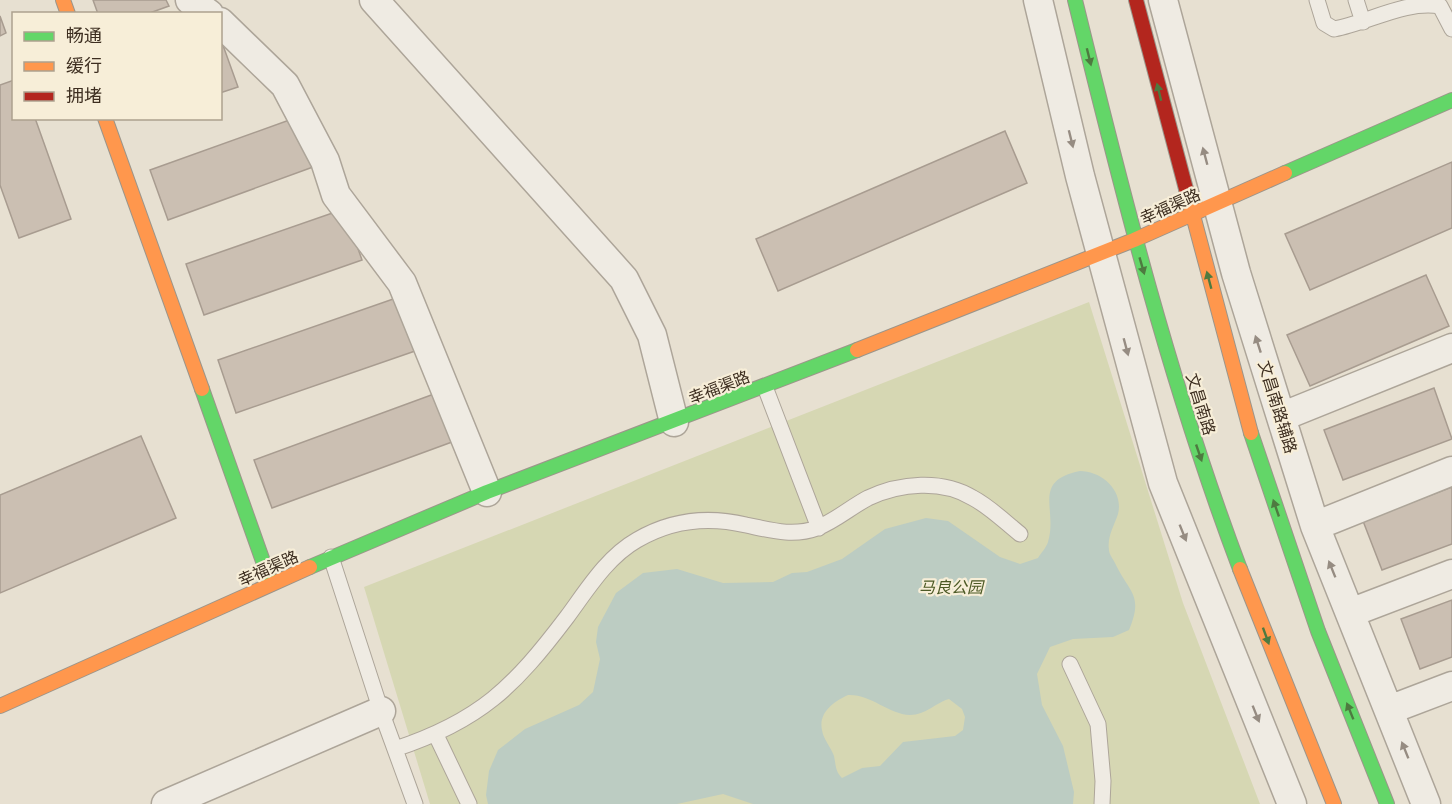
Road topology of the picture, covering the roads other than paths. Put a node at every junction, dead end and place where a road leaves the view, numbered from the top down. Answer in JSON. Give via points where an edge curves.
{"nodes":[{"id":1,"x":190,"y":0,"type":"edge"},
{"id":2,"x":374,"y":0,"type":"edge"},
{"id":3,"x":1038,"y":0,"type":"edge"},
{"id":4,"x":1075,"y":0,"type":"edge"},
{"id":5,"x":1136,"y":0,"type":"edge"},
{"id":6,"x":1163,"y":0,"type":"edge"},
{"id":7,"x":1317,"y":0,"type":"edge"},
{"id":8,"x":1356,"y":0,"type":"edge"},
{"id":9,"x":206,"y":12,"type":"edge"},
{"id":10,"x":1363,"y":22,"type":"junction"},
{"id":11,"x":222,"y":24,"type":"edge"},
{"id":12,"x":1452,"y":29,"type":"edge"},
{"id":13,"x":1452,"y":100,"type":"edge"},
{"id":14,"x":106,"y":120,"type":"edge"},
{"id":15,"x":1218,"y":203,"type":"junction"},
{"id":16,"x":1191,"y":215,"type":"junction"},
{"id":17,"x":1134,"y":240,"type":"junction"},
{"id":18,"x":1103,"y":253,"type":"junction"},
{"id":19,"x":1452,"y":348,"type":"edge"},
{"id":20,"x":765,"y":387,"type":"junction"},
{"id":21,"x":1281,"y":417,"type":"junction"},
{"id":22,"x":674,"y":422,"type":"junction"},
{"id":23,"x":1452,"y":471,"type":"edge"},
{"id":24,"x":487,"y":492,"type":"junction"},
{"id":25,"x":1315,"y":526,"type":"junction"},
{"id":26,"x":819,"y":528,"type":"junction"},
{"id":27,"x":1020,"y":534,"type":"dead end"},
{"id":28,"x":331,"y":557,"type":"junction"},
{"id":29,"x":1452,"y":574,"type":"edge"},
{"id":30,"x":271,"y":584,"type":"junction"},
{"id":31,"x":1350,"y":613,"type":"junction"},
{"id":32,"x":1070,"y":664,"type":"dead end"},
{"id":33,"x":1452,"y":686,"type":"edge"},
{"id":34,"x":0,"y":706,"type":"edge"},
{"id":35,"x":1389,"y":710,"type":"junction"},
{"id":36,"x":381,"y":711,"type":"junction"},
{"id":37,"x":436,"y":735,"type":"junction"},
{"id":38,"x":395,"y":749,"type":"junction"},
{"id":39,"x":166,"y":804,"type":"edge"},
{"id":40,"x":415,"y":804,"type":"edge"},
{"id":41,"x":470,"y":804,"type":"edge"},
{"id":42,"x":1102,"y":804,"type":"edge"},
{"id":43,"x":1292,"y":804,"type":"edge"},
{"id":44,"x":1334,"y":804,"type":"edge"},
{"id":45,"x":1387,"y":804,"type":"edge"},
{"id":46,"x":1426,"y":804,"type":"edge"}],
"edges":[{"from":1,"to":9,"type":"street"},
{"from":2,"to":22,"type":"street","via":[[624,279],[652,335]]},
{"from":3,"to":18,"type":"street","one_way":true,"via":[[1080,176]]},
{"from":4,"to":17,"type":"street","name":"文昌南路","one_way":true},
{"from":16,"to":5,"type":"street","one_way":true},
{"from":15,"to":6,"type":"street","name":"文昌南路辅路","one_way":true},
{"from":7,"to":10,"type":"lane","via":[[1324,23],[1334,30]]},
{"from":8,"to":10,"type":"lane"},
{"from":10,"to":12,"type":"lane","via":[[1430,4],[1440,6]]},
{"from":11,"to":24,"type":"street","via":[[285,85],[325,161],[336,195],[402,283]]},
{"from":13,"to":15,"type":"street","name":"幸福渠路"},
{"from":14,"to":30,"type":"street"},
{"from":15,"to":16,"type":"street","name":"幸福渠路"},
{"from":21,"to":15,"type":"street","name":"文昌南路辅路","one_way":true},
{"from":16,"to":17,"type":"street","name":"幸福渠路"},
{"from":45,"to":16,"type":"street","one_way":true,"via":[[1318,631],[1252,435]]},
{"from":17,"to":18,"type":"street","name":"幸福渠路"},
{"from":17,"to":44,"type":"street","name":"文昌南路","one_way":true,"via":[[1198,450]]},
{"from":18,"to":20,"type":"street","name":"幸福渠路"},
{"from":18,"to":43,"type":"street","one_way":true,"via":[[1163,483]]},
{"from":19,"to":21,"type":"street"},
{"from":20,"to":22,"type":"street","name":"幸福渠路"},
{"from":20,"to":26,"type":"lane"},
{"from":21,"to":25,"type":"street","name":"文昌南路辅路"},
{"from":22,"to":24,"type":"street","name":"幸福渠路"},
{"from":23,"to":25,"type":"street"},
{"from":24,"to":28,"type":"street","name":"幸福渠路"},
{"from":31,"to":25,"type":"street","name":"文昌南路辅路","one_way":true},
{"from":26,"to":27,"type":"lane","via":[[870,498],[900,487],[934,485],[972,497]]},
{"from":26,"to":37,"type":"lane","via":[[770,531],[716,520],[688,521],[663,526],[635,541],[610,561],[555,633],[502,692],[481,710]]},
{"from":28,"to":30,"type":"street","name":"幸福渠路"},
{"from":28,"to":36,"type":"lane"},
{"from":29,"to":31,"type":"street"},
{"from":30,"to":34,"type":"street","name":"幸福渠路"},
{"from":31,"to":35,"type":"street","name":"文昌南路辅路"},
{"from":32,"to":42,"type":"lane","via":[[1098,724]]},
{"from":33,"to":35,"type":"street"},
{"from":46,"to":35,"type":"street","name":"文昌南路辅路","one_way":true},
{"from":36,"to":38,"type":"lane"},
{"from":36,"to":39,"type":"street"},
{"from":37,"to":38,"type":"lane"},
{"from":37,"to":41,"type":"lane"},
{"from":38,"to":40,"type":"lane"}]}
